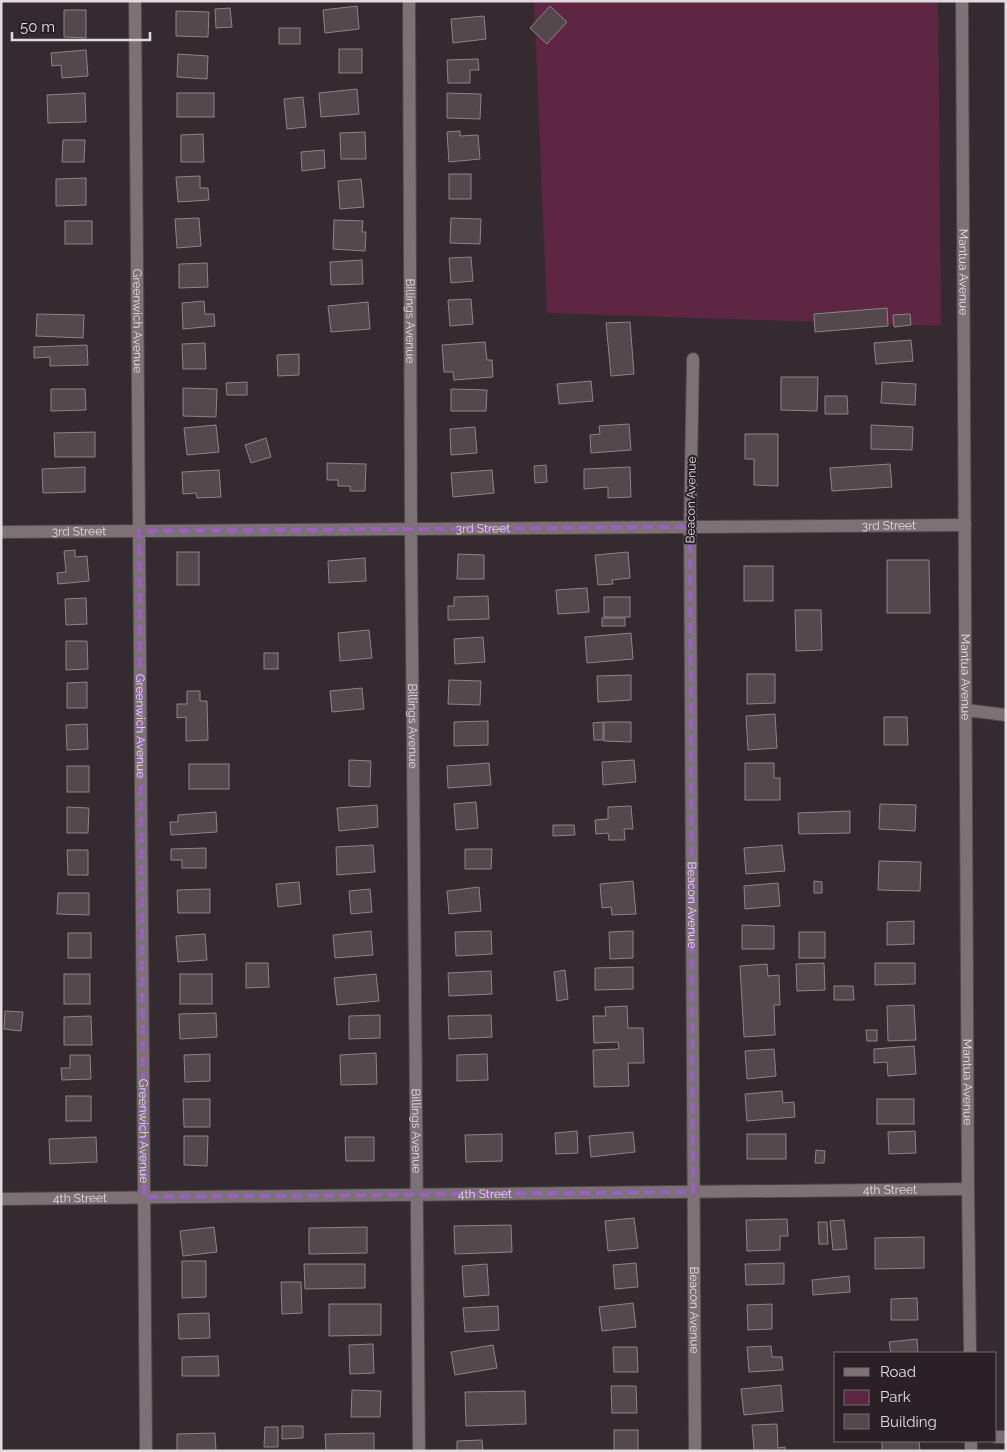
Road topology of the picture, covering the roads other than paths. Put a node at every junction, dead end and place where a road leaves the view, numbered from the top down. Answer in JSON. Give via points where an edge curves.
{"nodes":[{"id":1,"x":135,"y":1,"type":"edge"},
{"id":2,"x":409,"y":1,"type":"edge"},
{"id":3,"x":962,"y":1,"type":"edge"},
{"id":4,"x":693,"y":359,"type":"dead end"},
{"id":5,"x":965,"y":525,"type":"junction"},
{"id":6,"x":690,"y":527,"type":"junction"},
{"id":7,"x":411,"y":529,"type":"junction"},
{"id":8,"x":140,"y":531,"type":"junction"},
{"id":9,"x":1,"y":532,"type":"edge"},
{"id":10,"x":966,"y":710,"type":"junction"},
{"id":11,"x":1006,"y":716,"type":"edge"},
{"id":12,"x":968,"y":1189,"type":"junction"},
{"id":13,"x":694,"y":1192,"type":"junction"},
{"id":14,"x":417,"y":1194,"type":"junction"},
{"id":15,"x":144,"y":1197,"type":"junction"},
{"id":16,"x":1,"y":1199,"type":"edge"},
{"id":17,"x":970,"y":1352,"type":"edge"},
{"id":18,"x":146,"y":1451,"type":"edge"},
{"id":19,"x":419,"y":1451,"type":"edge"},
{"id":20,"x":695,"y":1451,"type":"edge"}],
"edges":[{"from":1,"to":8,"type":"street","name":"Greenwich Avenue"},
{"from":2,"to":7,"type":"street","name":"Billings Avenue"},
{"from":3,"to":5,"type":"street","name":"Mantua Avenue"},
{"from":4,"to":6,"type":"street","name":"Beacon Avenue"},
{"from":5,"to":6,"type":"street","name":"3rd Street"},
{"from":5,"to":10,"type":"street","name":"Mantua Avenue"},
{"from":6,"to":7,"type":"street","name":"3rd Street"},
{"from":6,"to":13,"type":"street","name":"Beacon Avenue"},
{"from":7,"to":8,"type":"street","name":"3rd Street"},
{"from":7,"to":14,"type":"street","name":"Billings Avenue"},
{"from":8,"to":9,"type":"street","name":"3rd Street"},
{"from":8,"to":15,"type":"street","name":"Greenwich Avenue"},
{"from":10,"to":11,"type":"street"},
{"from":10,"to":12,"type":"street","name":"Mantua Avenue"},
{"from":12,"to":13,"type":"street","name":"4th Street"},
{"from":12,"to":17,"type":"street","name":"Mantua Avenue"},
{"from":13,"to":14,"type":"street","name":"4th Street"},
{"from":13,"to":20,"type":"street","name":"Beacon Avenue"},
{"from":14,"to":15,"type":"street","name":"4th Street"},
{"from":14,"to":19,"type":"street","name":"Billings Avenue"},
{"from":15,"to":16,"type":"street","name":"4th Street"},
{"from":15,"to":18,"type":"street","name":"Greenwich Avenue"}]}
